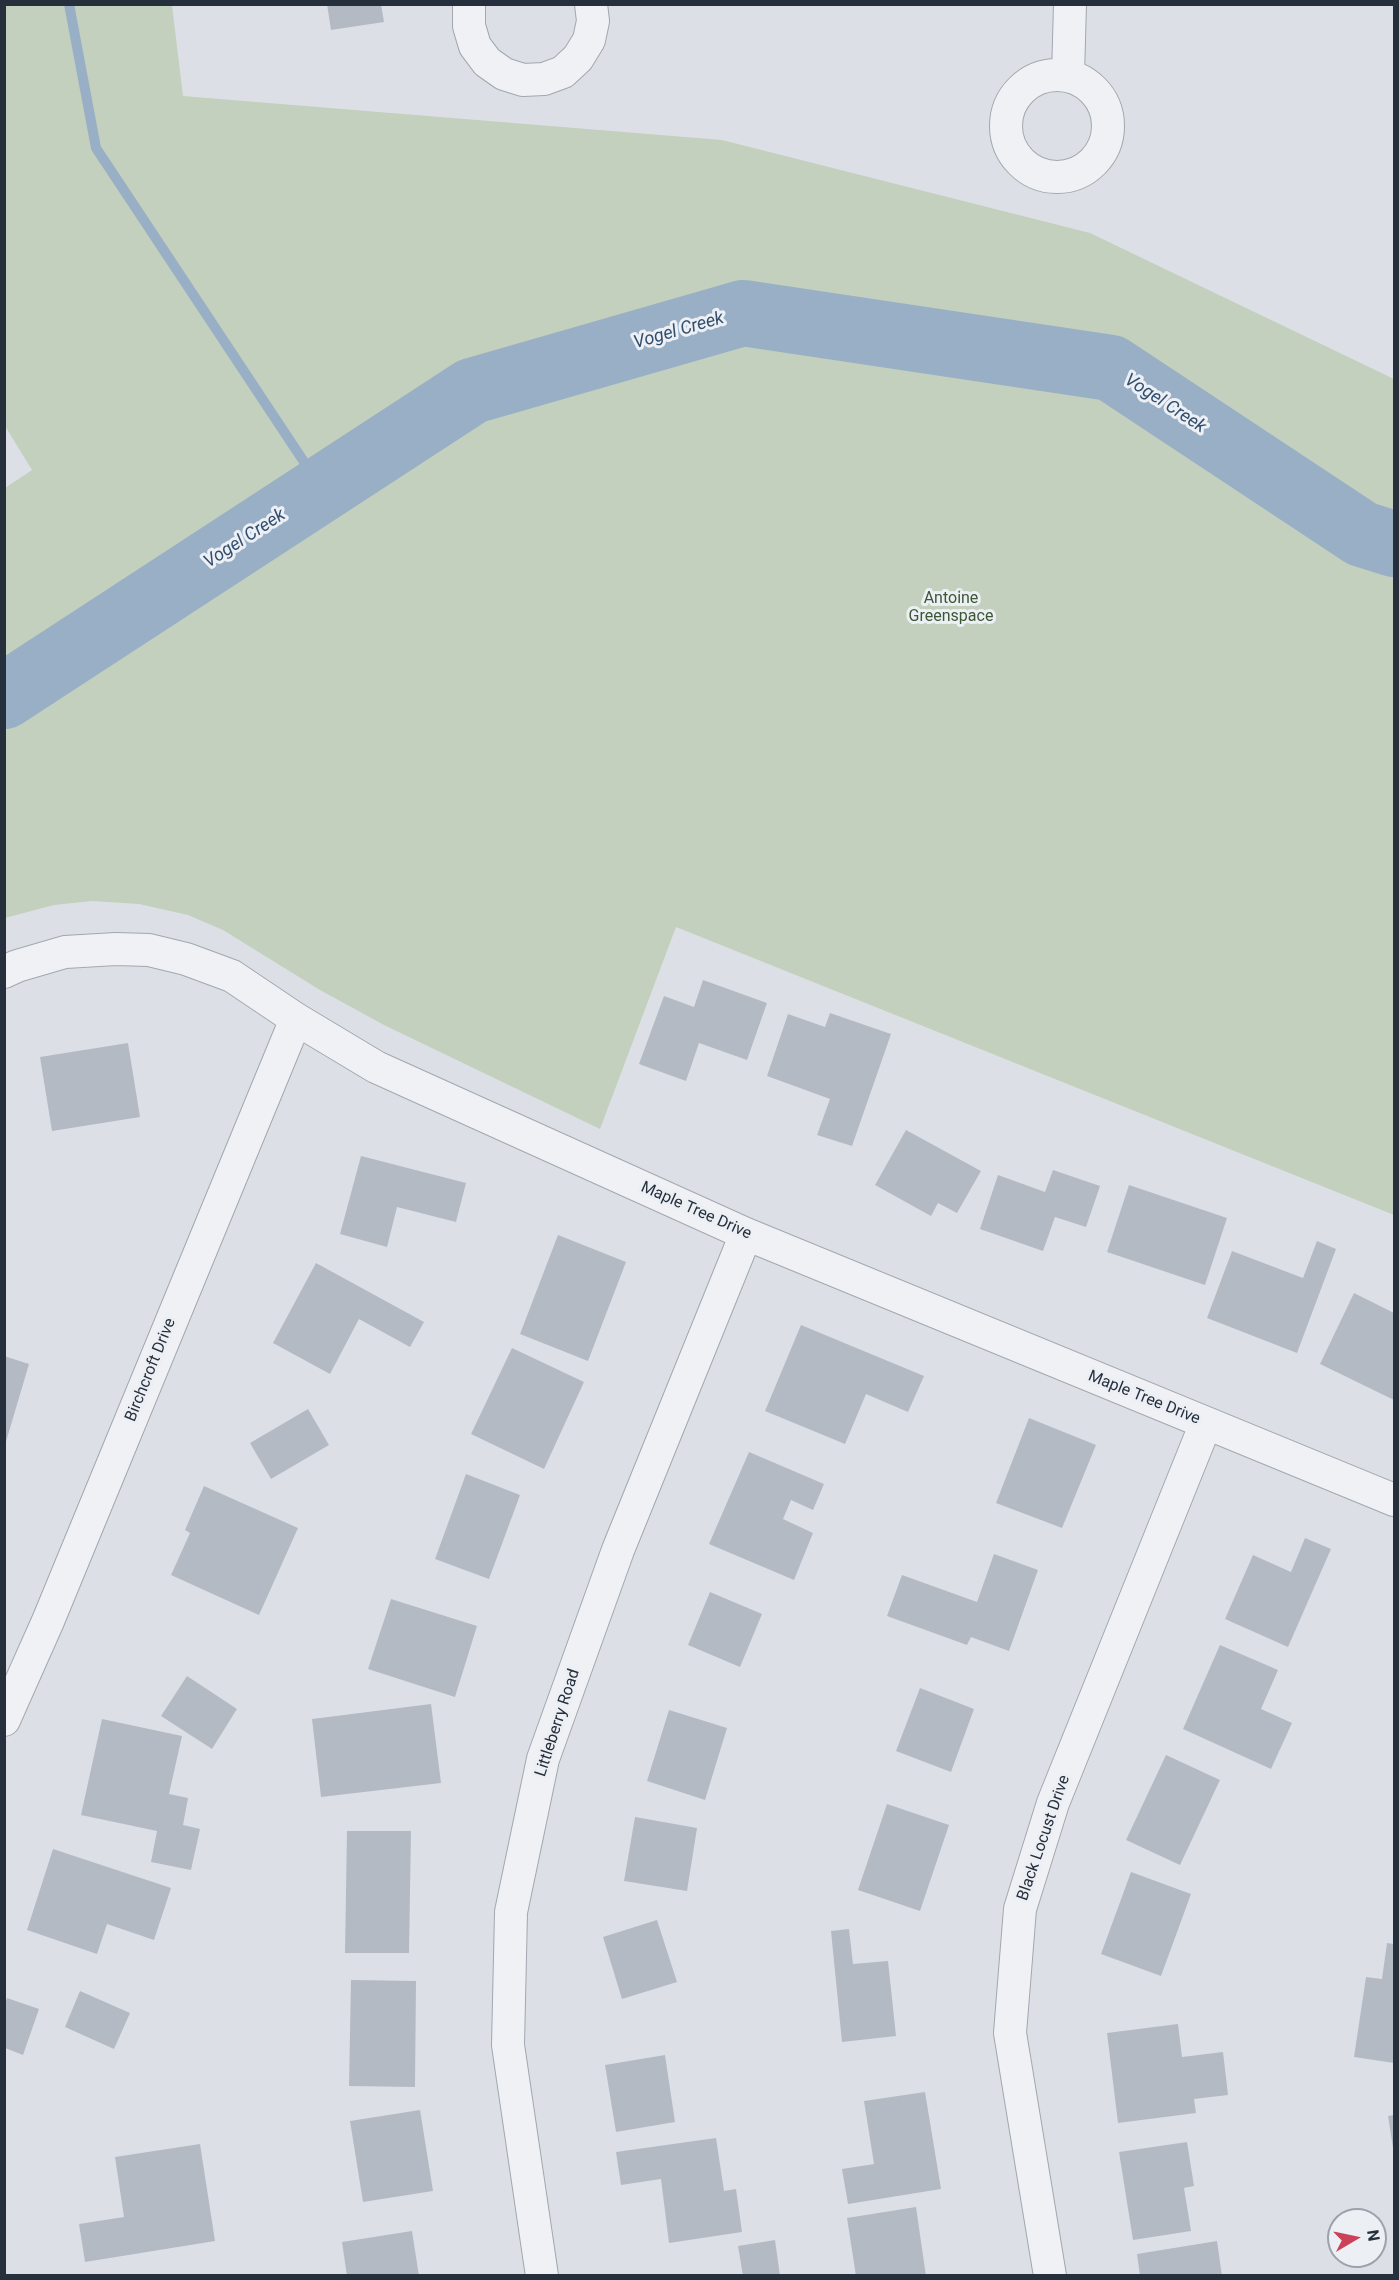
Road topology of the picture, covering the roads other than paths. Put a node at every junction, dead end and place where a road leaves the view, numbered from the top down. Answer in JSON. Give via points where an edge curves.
{"nodes":[{"id":1,"x":470,"y":4,"type":"edge"},
{"id":2,"x":591,"y":4,"type":"edge"},
{"id":3,"x":1070,"y":4,"type":"edge"},
{"id":4,"x":1068,"y":76,"type":"dead end"},
{"id":5,"x":4,"y":972,"type":"edge"},
{"id":6,"x":296,"y":1019,"type":"junction"},
{"id":7,"x":746,"y":1234,"type":"junction"},
{"id":8,"x":1206,"y":1424,"type":"junction"},
{"id":9,"x":1395,"y":1500,"type":"edge"},
{"id":10,"x":4,"y":1720,"type":"edge"},
{"id":11,"x":542,"y":2276,"type":"edge"},
{"id":12,"x":1050,"y":2276,"type":"edge"}],
"edges":[{"from":1,"to":2,"type":"street","via":[[469,26],[474,46],[487,63],[523,80],[563,72],[578,58],[589,40]]},
{"from":3,"to":4,"type":"street"},
{"from":5,"to":6,"type":"street","name":"Maple Tree Drive","via":[[65,952],[149,950],[232,976]]},
{"from":6,"to":7,"type":"street","name":"Maple Tree Drive","via":[[376,1067]]},
{"from":6,"to":10,"type":"street","name":"Birchcroft Drive"},
{"from":7,"to":8,"type":"street","name":"Maple Tree Drive"},
{"from":7,"to":11,"type":"street","name":"Littleberry Road","via":[[618,1550],[543,1759],[511,1912],[507,2045]]},
{"from":8,"to":9,"type":"street","name":"Maple Tree Drive"},
{"from":8,"to":12,"type":"street","name":"Black Locust Drive","via":[[1053,1803],[1020,1909],[1010,2033]]}]}
